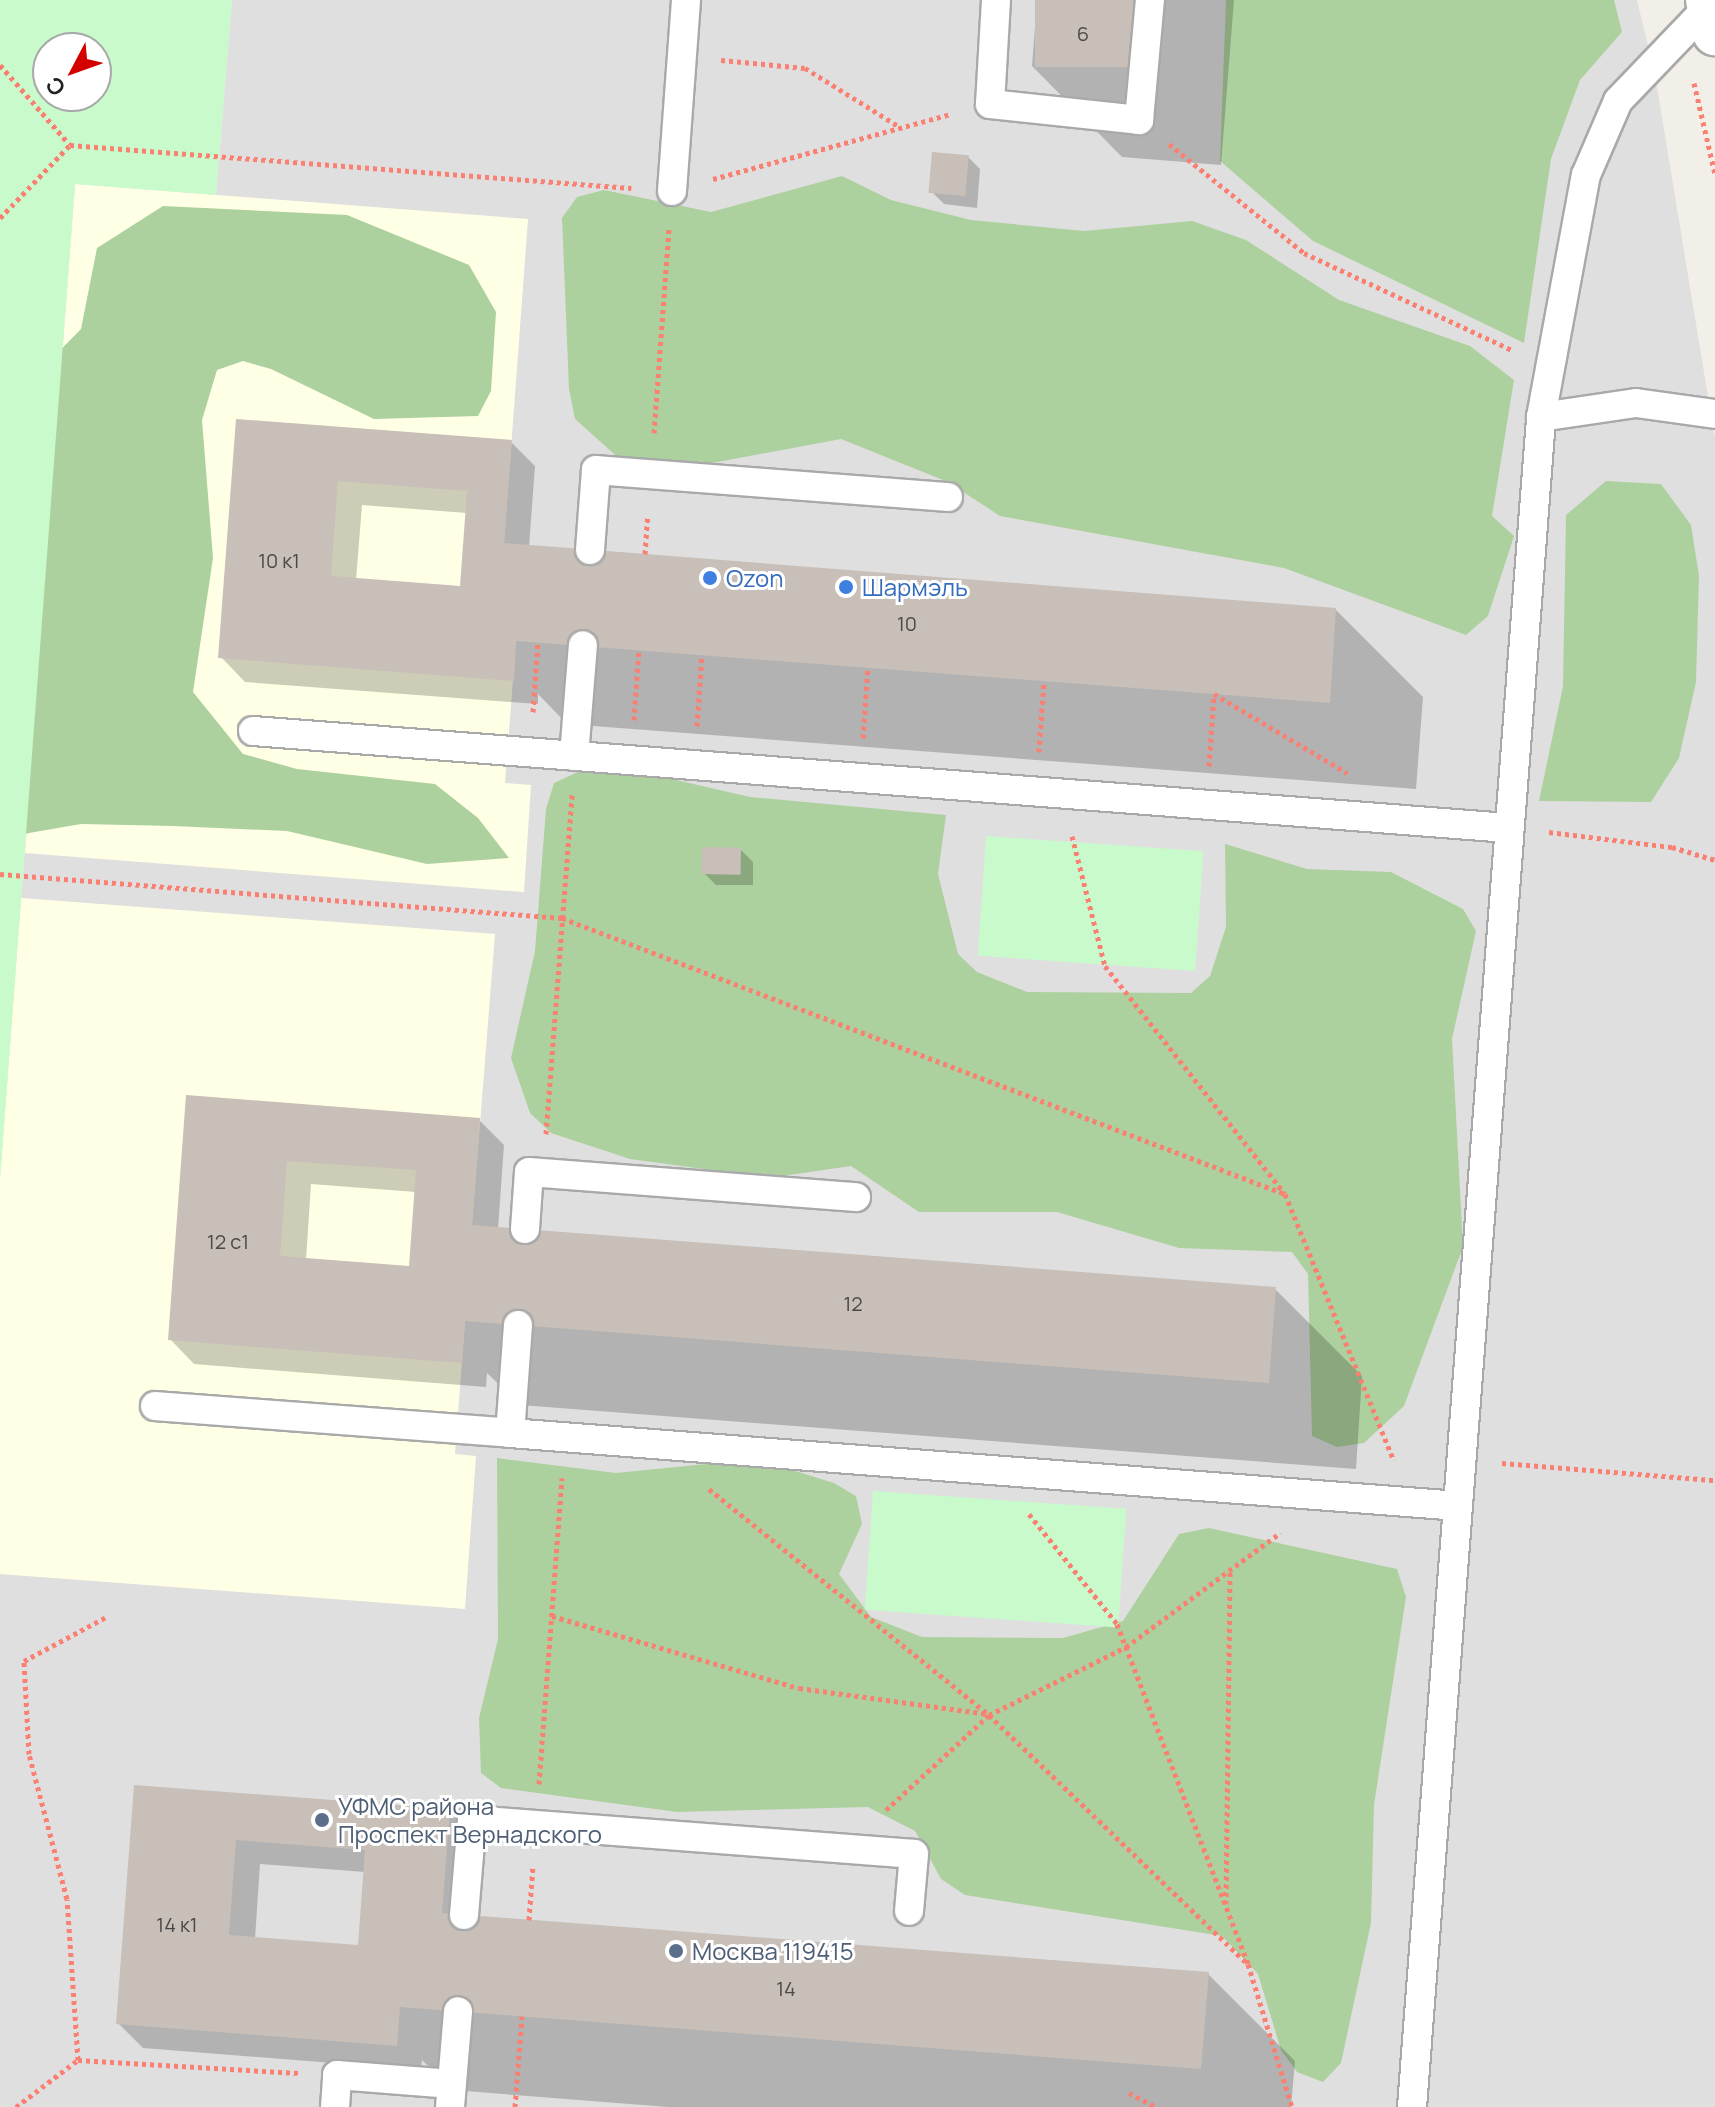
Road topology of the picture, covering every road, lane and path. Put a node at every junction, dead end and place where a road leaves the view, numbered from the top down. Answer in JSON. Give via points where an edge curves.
{"nodes":[{"id":1,"x":686,"y":0,"type":"edge"},
{"id":2,"x":996,"y":0,"type":"edge"},
{"id":3,"x":1150,"y":0,"type":"edge"},
{"id":4,"x":1704,"y":19,"type":"edge"},
{"id":5,"x":682,"y":57,"type":"junction"},
{"id":6,"x":0,"y":65,"type":"edge"},
{"id":7,"x":990,"y":104,"type":"junction"},
{"id":8,"x":1139,"y":120,"type":"junction"},
{"id":9,"x":899,"y":127,"type":"junction"},
{"id":10,"x":70,"y":145,"type":"junction"},
{"id":11,"x":1715,"y":174,"type":"edge"},
{"id":12,"x":672,"y":191,"type":"junction"},
{"id":13,"x":0,"y":218,"type":"edge"},
{"id":14,"x":1553,"y":369,"type":"junction"},
{"id":15,"x":1715,"y":414,"type":"edge"},
{"id":16,"x":1541,"y":417,"type":"junction"},
{"id":17,"x":651,"y":474,"type":"junction"},
{"id":18,"x":948,"y":497,"type":"dead end"},
{"id":19,"x":590,"y":550,"type":"dead end"},
{"id":20,"x":645,"y":554,"type":"dead end"},
{"id":21,"x":538,"y":642,"type":"dead end"},
{"id":22,"x":583,"y":645,"type":"dead end"},
{"id":23,"x":639,"y":649,"type":"dead end"},
{"id":24,"x":702,"y":655,"type":"dead end"},
{"id":25,"x":868,"y":667,"type":"dead end"},
{"id":26,"x":1044,"y":681,"type":"dead end"},
{"id":27,"x":253,"y":731,"type":"dead end"},
{"id":28,"x":1211,"y":744,"type":"dead end"},
{"id":29,"x":530,"y":753,"type":"junction"},
{"id":30,"x":574,"y":756,"type":"junction"},
{"id":31,"x":631,"y":761,"type":"junction"},
{"id":32,"x":694,"y":765,"type":"junction"},
{"id":33,"x":1349,"y":774,"type":"dead end"},
{"id":34,"x":860,"y":778,"type":"junction"},
{"id":35,"x":1036,"y":792,"type":"junction"},
{"id":36,"x":1078,"y":795,"type":"junction"},
{"id":37,"x":1508,"y":828,"type":"junction"},
{"id":38,"x":1715,"y":860,"type":"edge"},
{"id":39,"x":0,"y":874,"type":"edge"},
{"id":40,"x":562,"y":918,"type":"junction"},
{"id":41,"x":544,"y":1173,"type":"junction"},
{"id":42,"x":1285,"y":1194,"type":"junction"},
{"id":43,"x":856,"y":1197,"type":"dead end"},
{"id":44,"x":525,"y":1229,"type":"dead end"},
{"id":45,"x":518,"y":1325,"type":"dead end"},
{"id":46,"x":155,"y":1406,"type":"dead end"},
{"id":47,"x":510,"y":1433,"type":"junction"},
{"id":48,"x":565,"y":1438,"type":"junction"},
{"id":49,"x":652,"y":1444,"type":"junction"},
{"id":50,"x":1461,"y":1460,"type":"junction"},
{"id":51,"x":1022,"y":1473,"type":"junction"},
{"id":52,"x":1715,"y":1480,"type":"edge"},
{"id":53,"x":1329,"y":1496,"type":"junction"},
{"id":54,"x":1412,"y":1502,"type":"junction"},
{"id":55,"x":1458,"y":1506,"type":"junction"},
{"id":56,"x":1230,"y":1570,"type":"junction"},
{"id":57,"x":108,"y":1616,"type":"dead end"},
{"id":58,"x":552,"y":1616,"type":"junction"},
{"id":59,"x":1126,"y":1647,"type":"junction"},
{"id":60,"x":989,"y":1715,"type":"junction"},
{"id":61,"x":886,"y":1808,"type":"dead end"},
{"id":62,"x":536,"y":1825,"type":"junction"},
{"id":63,"x":1226,"y":1909,"type":"junction"},
{"id":64,"x":909,"y":1911,"type":"dead end"},
{"id":65,"x":464,"y":1915,"type":"dead end"},
{"id":66,"x":529,"y":1920,"type":"dead end"},
{"id":67,"x":1248,"y":1964,"type":"junction"},
{"id":68,"x":458,"y":2011,"type":"dead end"},
{"id":69,"x":522,"y":2016,"type":"dead end"},
{"id":70,"x":78,"y":2060,"type":"junction"},
{"id":71,"x":337,"y":2075,"type":"junction"},
{"id":72,"x":1129,"y":2093,"type":"dead end"},
{"id":73,"x":451,"y":2096,"type":"edge"},
{"id":74,"x":16,"y":2107,"type":"edge"},
{"id":75,"x":335,"y":2107,"type":"edge"},
{"id":76,"x":515,"y":2107,"type":"edge"},
{"id":77,"x":1156,"y":2107,"type":"edge"},
{"id":78,"x":1292,"y":2107,"type":"edge"},
{"id":79,"x":1412,"y":2107,"type":"edge"}],
"edges":[{"from":1,"to":5,"type":"lane"},
{"from":2,"to":7,"type":"lane"},
{"from":3,"to":8,"type":"lane"},
{"from":4,"to":11,"type":"path"},
{"from":4,"to":14,"type":"lane","via":[[1618,101],[1586,175]]},
{"from":5,"to":9,"type":"path","via":[[805,68]]},
{"from":5,"to":12,"type":"lane"},
{"from":6,"to":10,"type":"path"},
{"from":7,"to":8,"type":"lane"},
{"from":7,"to":9,"type":"path"},
{"from":8,"to":14,"type":"path","via":[[1304,253]]},
{"from":9,"to":12,"type":"path"},
{"from":10,"to":12,"type":"path"},
{"from":10,"to":13,"type":"path"},
{"from":12,"to":17,"type":"path"},
{"from":14,"to":16,"type":"lane"},
{"from":15,"to":16,"type":"lane","via":[[1636,403]]},
{"from":16,"to":37,"type":"lane"},
{"from":17,"to":18,"type":"lane"},
{"from":17,"to":19,"type":"lane","via":[[596,470]]},
{"from":17,"to":20,"type":"path"},
{"from":21,"to":29,"type":"path"},
{"from":22,"to":30,"type":"lane"},
{"from":23,"to":31,"type":"path"},
{"from":24,"to":32,"type":"path"},
{"from":25,"to":34,"type":"path"},
{"from":26,"to":35,"type":"path"},
{"from":27,"to":29,"type":"lane"},
{"from":28,"to":33,"type":"path","via":[[1214,694]]},
{"from":29,"to":30,"type":"lane"},
{"from":30,"to":31,"type":"lane"},
{"from":30,"to":40,"type":"path"},
{"from":31,"to":32,"type":"lane"},
{"from":32,"to":34,"type":"lane"},
{"from":34,"to":35,"type":"lane"},
{"from":35,"to":36,"type":"lane"},
{"from":36,"to":37,"type":"lane"},
{"from":36,"to":42,"type":"path","via":[[1071,843],[1105,966]]},
{"from":37,"to":38,"type":"path","via":[[1672,847]]},
{"from":37,"to":50,"type":"lane"},
{"from":39,"to":40,"type":"path"},
{"from":40,"to":41,"type":"path"},
{"from":40,"to":42,"type":"path"},
{"from":41,"to":43,"type":"lane"},
{"from":41,"to":44,"type":"lane","via":[[529,1172]]},
{"from":42,"to":54,"type":"path"},
{"from":45,"to":47,"type":"lane"},
{"from":46,"to":47,"type":"lane"},
{"from":47,"to":48,"type":"lane"},
{"from":48,"to":49,"type":"lane"},
{"from":48,"to":58,"type":"path"},
{"from":49,"to":51,"type":"lane"},
{"from":49,"to":60,"type":"path"},
{"from":50,"to":52,"type":"path"},
{"from":50,"to":55,"type":"lane"},
{"from":51,"to":53,"type":"lane"},
{"from":51,"to":59,"type":"path","via":[[1018,1500],[1117,1624]]},
{"from":53,"to":54,"type":"lane"},
{"from":53,"to":56,"type":"path"},
{"from":54,"to":55,"type":"lane"},
{"from":55,"to":79,"type":"lane"},
{"from":56,"to":59,"type":"path"},
{"from":56,"to":63,"type":"path"},
{"from":57,"to":70,"type":"path","via":[[24,1661],[29,1754],[67,1899]]},
{"from":58,"to":60,"type":"path","via":[[799,1688]]},
{"from":58,"to":62,"type":"path"},
{"from":59,"to":60,"type":"path"},
{"from":59,"to":63,"type":"path"},
{"from":60,"to":61,"type":"path"},
{"from":60,"to":67,"type":"path"},
{"from":62,"to":64,"type":"lane","via":[[914,1854]]},
{"from":62,"to":65,"type":"lane","via":[[472,1820]]},
{"from":62,"to":66,"type":"path"},
{"from":63,"to":67,"type":"path"},
{"from":67,"to":78,"type":"path"},
{"from":68,"to":73,"type":"lane"},
{"from":69,"to":76,"type":"path"},
{"from":70,"to":71,"type":"path"},
{"from":70,"to":74,"type":"path"},
{"from":71,"to":73,"type":"lane"},
{"from":71,"to":75,"type":"lane"},
{"from":72,"to":77,"type":"path"}]}
